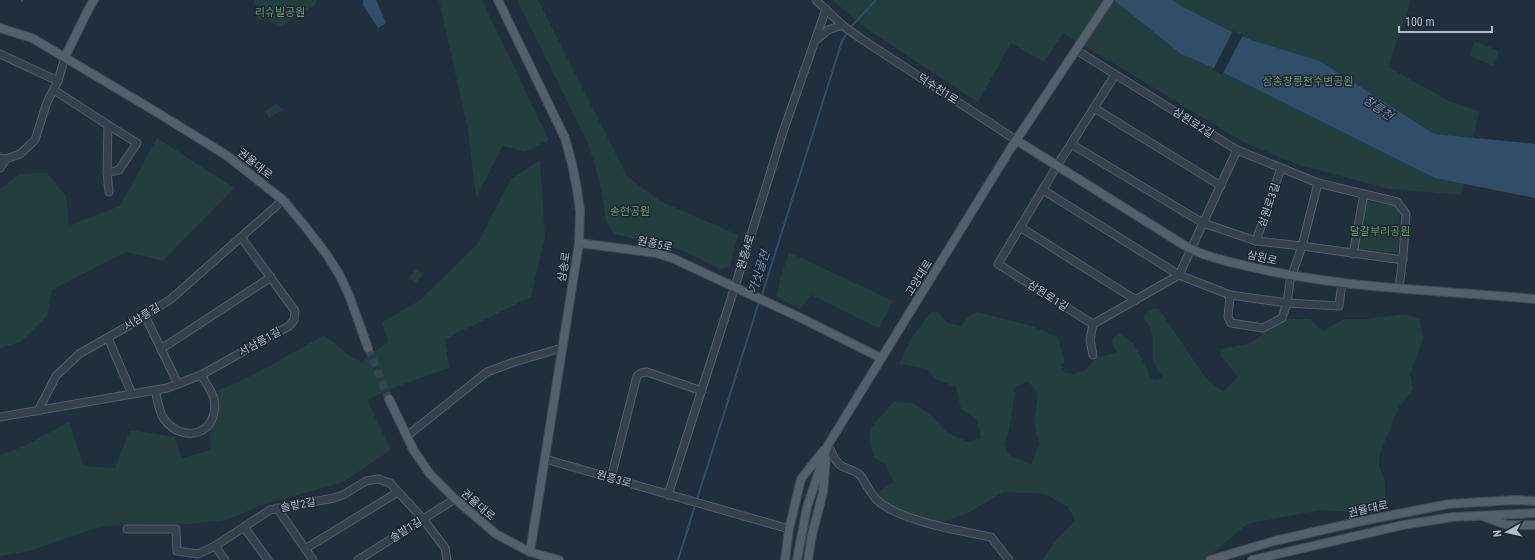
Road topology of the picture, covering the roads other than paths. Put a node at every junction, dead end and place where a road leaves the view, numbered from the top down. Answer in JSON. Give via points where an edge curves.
{"nodes":[{"id":1,"x":94,"y":0,"type":"edge"},
{"id":2,"x":498,"y":0,"type":"edge"},
{"id":3,"x":816,"y":0,"type":"edge"},
{"id":4,"x":1109,"y":0,"type":"edge"},
{"id":5,"x":826,"y":9,"type":"junction"},
{"id":6,"x":839,"y":25,"type":"junction"},
{"id":7,"x":0,"y":28,"type":"edge"},
{"id":8,"x":815,"y":40,"type":"junction"},
{"id":9,"x":1076,"y":50,"type":"junction"},
{"id":10,"x":0,"y":54,"type":"edge"},
{"id":11,"x":65,"y":57,"type":"junction"},
{"id":12,"x":1115,"y":75,"type":"junction"},
{"id":13,"x":58,"y":81,"type":"junction"},
{"id":14,"x":54,"y":90,"type":"junction"},
{"id":15,"x":1094,"y":108,"type":"junction"},
{"id":16,"x":108,"y":124,"type":"junction"},
{"id":17,"x":1016,"y":140,"type":"junction"},
{"id":18,"x":1071,"y":144,"type":"junction"},
{"id":19,"x":1237,"y":150,"type":"junction"},
{"id":20,"x":3,"y":159,"type":"edge"},
{"id":21,"x":1057,"y":166,"type":"junction"},
{"id":22,"x":0,"y":168,"type":"edge"},
{"id":23,"x":1281,"y":168,"type":"junction"},
{"id":24,"x":107,"y":173,"type":"junction"},
{"id":25,"x":1318,"y":183,"type":"junction"},
{"id":26,"x":1221,"y":186,"type":"junction"},
{"id":27,"x":1043,"y":190,"type":"junction"},
{"id":28,"x":109,"y":192,"type":"dead end"},
{"id":29,"x":1364,"y":194,"type":"junction"},
{"id":30,"x":283,"y":200,"type":"junction"},
{"id":31,"x":1203,"y":223,"type":"junction"},
{"id":32,"x":1020,"y":227,"type":"junction"},
{"id":33,"x":241,"y":237,"type":"junction"},
{"id":34,"x":1256,"y":241,"type":"junction"},
{"id":35,"x":579,"y":243,"type":"junction"},
{"id":36,"x":1302,"y":246,"type":"junction"},
{"id":37,"x":1191,"y":249,"type":"junction"},
{"id":38,"x":1352,"y":254,"type":"junction"},
{"id":39,"x":1403,"y":260,"type":"junction"},
{"id":40,"x":1179,"y":275,"type":"junction"},
{"id":41,"x":1292,"y":276,"type":"junction"},
{"id":42,"x":271,"y":277,"type":"junction"},
{"id":43,"x":1342,"y":282,"type":"junction"},
{"id":44,"x":735,"y":287,"type":"junction"},
{"id":45,"x":1399,"y":288,"type":"junction"},
{"id":46,"x":1230,"y":295,"type":"junction"},
{"id":47,"x":1535,"y":299,"type":"edge"},
{"id":48,"x":1136,"y":300,"type":"junction"},
{"id":49,"x":1287,"y":303,"type":"junction"},
{"id":50,"x":145,"y":316,"type":"junction"},
{"id":51,"x":1093,"y":324,"type":"junction"},
{"id":52,"x":108,"y":338,"type":"junction"},
{"id":53,"x":368,"y":348,"type":"tunnel mouth"},
{"id":54,"x":562,"y":348,"type":"junction"},
{"id":55,"x":161,"y":349,"type":"junction"},
{"id":56,"x":1093,"y":355,"type":"dead end"},
{"id":57,"x":882,"y":358,"type":"junction"},
{"id":58,"x":201,"y":375,"type":"junction"},
{"id":59,"x":178,"y":384,"type":"junction"},
{"id":60,"x":155,"y":390,"type":"junction"},
{"id":61,"x":702,"y":390,"type":"junction"},
{"id":62,"x":132,"y":394,"type":"junction"},
{"id":63,"x":389,"y":399,"type":"tunnel mouth"},
{"id":64,"x":38,"y":412,"type":"junction"},
{"id":65,"x":0,"y":418,"type":"edge"},
{"id":66,"x":407,"y":436,"type":"junction"},
{"id":67,"x":828,"y":445,"type":"junction"},
{"id":68,"x":545,"y":459,"type":"junction"},
{"id":69,"x":611,"y":478,"type":"junction"},
{"id":70,"x":398,"y":492,"type":"junction"},
{"id":71,"x":668,"y":495,"type":"junction"},
{"id":72,"x":455,"y":499,"type":"junction"},
{"id":73,"x":1535,"y":501,"type":"edge"},
{"id":74,"x":277,"y":508,"type":"junction"},
{"id":75,"x":1535,"y":514,"type":"edge"},
{"id":76,"x":1480,"y":516,"type":"junction"},
{"id":77,"x":423,"y":519,"type":"junction"},
{"id":78,"x":1535,"y":525,"type":"edge"},
{"id":79,"x":244,"y":527,"type":"junction"},
{"id":80,"x":127,"y":529,"type":"dead end"},
{"id":81,"x":789,"y":529,"type":"junction"},
{"id":82,"x":215,"y":546,"type":"junction"},
{"id":83,"x":305,"y":549,"type":"junction"},
{"id":84,"x":530,"y":556,"type":"edge"},
{"id":85,"x":225,"y":560,"type":"edge"},
{"id":86,"x":268,"y":560,"type":"edge"},
{"id":87,"x":313,"y":560,"type":"edge"},
{"id":88,"x":358,"y":560,"type":"edge"},
{"id":89,"x":448,"y":560,"type":"edge"},
{"id":90,"x":559,"y":560,"type":"edge"},
{"id":91,"x":785,"y":560,"type":"edge"},
{"id":92,"x":797,"y":560,"type":"edge"},
{"id":93,"x":808,"y":560,"type":"edge"},
{"id":94,"x":1009,"y":560,"type":"edge"},
{"id":95,"x":1210,"y":560,"type":"edge"},
{"id":96,"x":1252,"y":560,"type":"edge"}],
"edges":[{"from":1,"to":11,"type":"main road"},
{"from":2,"to":35,"type":"main road","name":"삼송로","via":[[565,138],[580,211]]},
{"from":3,"to":5,"type":"street"},
{"from":4,"to":9,"type":"main road","name":"고양대로"},
{"from":5,"to":6,"type":"street"},
{"from":5,"to":8,"type":"street","name":"원흥4로"},
{"from":6,"to":8,"type":"street"},
{"from":6,"to":17,"type":"street","name":"덕수천1로"},
{"from":7,"to":11,"type":"main road","name":"권율대로","via":[[32,38]]},
{"from":8,"to":44,"type":"street","name":"원흥4로","via":[[783,132]]},
{"from":9,"to":12,"type":"street","name":"삼원로2길"},
{"from":9,"to":17,"type":"main road","name":"고양대로"},
{"from":10,"to":13,"type":"street"},
{"from":11,"to":13,"type":"street"},
{"from":11,"to":30,"type":"main road","name":"권율대로","via":[[226,155]]},
{"from":12,"to":15,"type":"street"},
{"from":12,"to":19,"type":"street","name":"삼원로2길"},
{"from":13,"to":14,"type":"street"},
{"from":14,"to":16,"type":"street"},
{"from":14,"to":20,"type":"street","via":[[47,102],[35,140],[20,154]]},
{"from":15,"to":18,"type":"street"},
{"from":15,"to":26,"type":"street"},
{"from":16,"to":24,"type":"street"},
{"from":16,"to":24,"type":"street","via":[[137,143],[119,170]]},
{"from":17,"to":21,"type":"main road","name":"삼원로"},
{"from":17,"to":57,"type":"main road","name":"고양대로"},
{"from":18,"to":21,"type":"street"},
{"from":18,"to":31,"type":"street"},
{"from":19,"to":23,"type":"street","name":"삼원로3길"},
{"from":19,"to":26,"type":"street"},
{"from":20,"to":22,"type":"street"},
{"from":21,"to":27,"type":"street","name":"삼원로1길"},
{"from":21,"to":37,"type":"main road","name":"삼원로"},
{"from":23,"to":25,"type":"street","name":"삼원로3길"},
{"from":23,"to":34,"type":"street","name":"삼원로3길"},
{"from":24,"to":28,"type":"street"},
{"from":25,"to":29,"type":"street","name":"삼원로3길"},
{"from":25,"to":36,"type":"street"},
{"from":26,"to":31,"type":"street"},
{"from":27,"to":32,"type":"street","name":"삼원로1길"},
{"from":27,"to":40,"type":"street"},
{"from":29,"to":38,"type":"street"},
{"from":29,"to":39,"type":"street","name":"삼원로3길","via":[[1397,202],[1406,214]]},
{"from":30,"to":33,"type":"street","name":"서삼릉길"},
{"from":30,"to":53,"type":"main road","name":"권율대로","via":[[309,231],[339,274],[350,296]]},
{"from":31,"to":34,"type":"street","name":"삼원로3길"},
{"from":31,"to":37,"type":"street"},
{"from":32,"to":48,"type":"street"},
{"from":32,"to":51,"type":"street","name":"삼원로1길","via":[[998,264]]},
{"from":33,"to":42,"type":"street","name":"서삼릉1길"},
{"from":33,"to":50,"type":"street","name":"서삼릉길","via":[[171,299]]},
{"from":34,"to":36,"type":"street","name":"삼원로3길"},
{"from":35,"to":44,"type":"main road","name":"원흥5로","via":[[672,258]]},
{"from":35,"to":54,"type":"main road","name":"삼송로"},
{"from":36,"to":38,"type":"street","name":"삼원로3길"},
{"from":36,"to":41,"type":"street"},
{"from":37,"to":40,"type":"street"},
{"from":37,"to":41,"type":"main road","name":"삼원로","via":[[1231,262]]},
{"from":38,"to":39,"type":"street","name":"삼원로3길"},
{"from":39,"to":45,"type":"street","name":"삼원로3길"},
{"from":40,"to":46,"type":"street"},
{"from":40,"to":48,"type":"street"},
{"from":41,"to":43,"type":"main road","name":"삼원로"},
{"from":41,"to":49,"type":"street"},
{"from":42,"to":55,"type":"street"},
{"from":42,"to":58,"type":"street","name":"서삼릉1길","via":[[295,311],[294,320],[289,326]]},
{"from":43,"to":45,"type":"main road","name":"삼원로"},
{"from":43,"to":49,"type":"street","via":[[1339,306]]},
{"from":44,"to":57,"type":"main road","name":"원흥5로"},
{"from":44,"to":61,"type":"street","name":"원흥4로"},
{"from":45,"to":47,"type":"main road","name":"삼원로"},
{"from":46,"to":49,"type":"street"},
{"from":46,"to":49,"type":"street","via":[[1228,318],[1231,323],[1263,328],[1282,318]]},
{"from":48,"to":51,"type":"street"},
{"from":50,"to":52,"type":"street","name":"서삼릉길"},
{"from":50,"to":55,"type":"street"},
{"from":51,"to":56,"type":"street","via":[[1090,340]]},
{"from":52,"to":62,"type":"street"},
{"from":52,"to":64,"type":"street","name":"서삼릉길","via":[[79,354],[56,376]]},
{"from":54,"to":66,"type":"street","via":[[487,372]]},
{"from":54,"to":68,"type":"main road","name":"삼송로"},
{"from":55,"to":59,"type":"street"},
{"from":57,"to":67,"type":"main road","name":"고양대로"},
{"from":58,"to":59,"type":"street","name":"서삼릉1길"},
{"from":58,"to":60,"type":"street","via":[[214,398],[214,414],[210,425],[199,432],[188,434],[174,429],[163,419]]},
{"from":59,"to":60,"type":"street","name":"서삼릉1길"},
{"from":60,"to":62,"type":"street","name":"서삼릉1길"},
{"from":61,"to":69,"type":"street","via":[[647,372],[637,376]]},
{"from":61,"to":71,"type":"street","name":"원흥4로"},
{"from":62,"to":64,"type":"street","name":"서삼릉1길"},
{"from":63,"to":66,"type":"main road","name":"권율대로"},
{"from":64,"to":65,"type":"street"},
{"from":66,"to":72,"type":"main road","name":"권율대로","via":[[430,474]]},
{"from":67,"to":81,"type":"main road","via":[[801,479]]},
{"from":67,"to":92,"type":"main road","name":"고양대로","via":[[807,507]]},
{"from":67,"to":93,"type":"main road","via":[[822,492]]},
{"from":67,"to":94,"type":"street","via":[[838,463],[860,475],[878,501],[894,512],[946,528],[991,537]]},
{"from":68,"to":69,"type":"street","name":"원흥3로"},
{"from":68,"to":84,"type":"main road","name":"삼송로"},
{"from":69,"to":71,"type":"street","name":"원흥3로"},
{"from":70,"to":74,"type":"street","name":"솔밭2길","via":[[390,483],[378,479],[366,481],[344,495],[334,498]]},
{"from":70,"to":77,"type":"street","name":"솔밭2길"},
{"from":70,"to":83,"type":"street"},
{"from":71,"to":81,"type":"street","name":"원흥3로"},
{"from":72,"to":77,"type":"street","name":"솔밭1길"},
{"from":72,"to":84,"type":"main road","name":"권율대로","via":[[496,534]]},
{"from":73,"to":95,"type":"main road","name":"권율대로","via":[[1449,504],[1274,541]]},
{"from":74,"to":79,"type":"street","name":"솔밭2길"},
{"from":74,"to":83,"type":"street"},
{"from":75,"to":76,"type":"main road"},
{"from":76,"to":78,"type":"main road","via":[[1507,525]]},
{"from":76,"to":96,"type":"main road","via":[[1453,517],[1403,525]]},
{"from":77,"to":88,"type":"street","name":"솔밭1길"},
{"from":77,"to":89,"type":"street","name":"솔밭2길","via":[[445,548]]},
{"from":79,"to":82,"type":"street","name":"솔밭2길"},
{"from":79,"to":86,"type":"street"},
{"from":80,"to":82,"type":"street","name":"솔밭2길","via":[[176,529],[177,551],[198,554]]},
{"from":81,"to":91,"type":"main road"},
{"from":82,"to":85,"type":"street"},
{"from":83,"to":87,"type":"street"},
{"from":84,"to":90,"type":"main road","name":"권율대로"}]}
